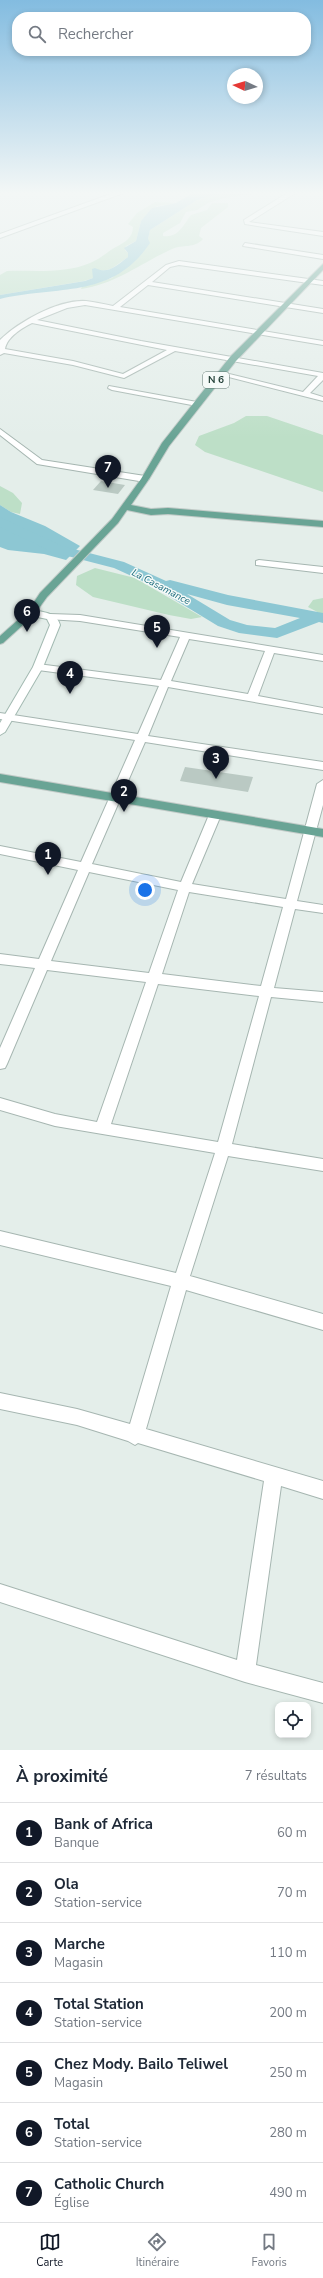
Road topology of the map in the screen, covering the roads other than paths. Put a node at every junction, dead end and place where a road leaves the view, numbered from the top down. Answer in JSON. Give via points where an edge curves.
{"nodes":[{"id":1,"x":158,"y":274,"type":"edge"},
{"id":2,"x":261,"y":274,"type":"edge"},
{"id":3,"x":315,"y":274,"type":"edge"},
{"id":4,"x":309,"y":280,"type":"junction"},
{"id":5,"x":145,"y":283,"type":"junction"},
{"id":6,"x":323,"y":283,"type":"edge"},
{"id":7,"x":286,"y":305,"type":"junction"},
{"id":8,"x":116,"y":307,"type":"junction"},
{"id":9,"x":323,"y":311,"type":"edge"},
{"id":10,"x":32,"y":321,"type":"junction"},
{"id":11,"x":260,"y":331,"type":"junction"},
{"id":12,"x":323,"y":343,"type":"edge"},
{"id":13,"x":173,"y":349,"type":"junction"},
{"id":14,"x":1,"y":351,"type":"edge"},
{"id":15,"x":233,"y":359,"type":"junction"},
{"id":16,"x":222,"y":374,"type":"junction"},
{"id":17,"x":323,"y":375,"type":"edge"},
{"id":18,"x":112,"y":388,"type":"dead end"},
{"id":19,"x":305,"y":394,"type":"junction"},
{"id":20,"x":323,"y":399,"type":"edge"},
{"id":21,"x":197,"y":404,"type":"junction"},
{"id":22,"x":0,"y":431,"type":"edge"},
{"id":23,"x":145,"y":479,"type":"junction"},
{"id":24,"x":128,"y":504,"type":"junction"},
{"id":25,"x":168,"y":511,"type":"junction"},
{"id":26,"x":151,"y":512,"type":"junction"},
{"id":27,"x":115,"y":521,"type":"junction"},
{"id":28,"x":323,"y":524,"type":"edge"},
{"id":29,"x":259,"y":564,"type":"dead end"},
{"id":30,"x":323,"y":570,"type":"edge"},
{"id":31,"x":31,"y":613,"type":"junction"},
{"id":32,"x":50,"y":617,"type":"junction"},
{"id":33,"x":185,"y":637,"type":"junction"},
{"id":34,"x":0,"y":641,"type":"edge"},
{"id":35,"x":270,"y":650,"type":"junction"},
{"id":36,"x":323,"y":658,"type":"edge"},
{"id":37,"x":38,"y":667,"type":"junction"},
{"id":38,"x":164,"y":684,"type":"junction"},
{"id":39,"x":252,"y":697,"type":"junction"},
{"id":40,"x":323,"y":711,"type":"edge"},
{"id":41,"x":5,"y":716,"type":"edge"},
{"id":42,"x":0,"y":732,"type":"edge"},
{"id":43,"x":142,"y":737,"type":"junction"},
{"id":44,"x":323,"y":766,"type":"edge"},
{"id":45,"x":0,"y":778,"type":"edge"},
{"id":46,"x":323,"y":784,"type":"edge"},
{"id":47,"x":116,"y":795,"type":"junction"},
{"id":48,"x":215,"y":815,"type":"junction"},
{"id":49,"x":309,"y":830,"type":"junction"},
{"id":50,"x":323,"y":833,"type":"edge"},
{"id":51,"x":0,"y":850,"type":"edge"},
{"id":52,"x":86,"y":866,"type":"junction"},
{"id":53,"x":185,"y":886,"type":"junction"},
{"id":54,"x":291,"y":904,"type":"junction"},
{"id":55,"x":323,"y":909,"type":"edge"},
{"id":56,"x":0,"y":959,"type":"edge"},
{"id":57,"x":42,"y":965,"type":"junction"},
{"id":58,"x":155,"y":977,"type":"junction"},
{"id":59,"x":266,"y":992,"type":"junction"},
{"id":60,"x":323,"y":997,"type":"edge"},
{"id":61,"x":0,"y":1064,"type":"edge"},
{"id":62,"x":0,"y":1104,"type":"edge"},
{"id":63,"x":102,"y":1129,"type":"junction"},
{"id":64,"x":223,"y":1150,"type":"junction"},
{"id":65,"x":323,"y":1165,"type":"edge"},
{"id":66,"x":0,"y":1238,"type":"edge"},
{"id":67,"x":181,"y":1281,"type":"junction"},
{"id":68,"x":323,"y":1322,"type":"edge"},
{"id":69,"x":0,"y":1401,"type":"edge"},
{"id":70,"x":135,"y":1436,"type":"junction"},
{"id":71,"x":274,"y":1476,"type":"junction"},
{"id":72,"x":323,"y":1490,"type":"edge"},
{"id":73,"x":0,"y":1593,"type":"edge"},
{"id":74,"x":245,"y":1672,"type":"junction"},
{"id":75,"x":323,"y":1693,"type":"edge"}],
"edges":[{"from":1,"to":5,"type":"street"},
{"from":2,"to":4,"type":"street"},
{"from":3,"to":4,"type":"main road","number":"N 6"},
{"from":4,"to":6,"type":"street"},
{"from":4,"to":7,"type":"main road","number":"N 6"},
{"from":5,"to":7,"type":"street"},
{"from":5,"to":8,"type":"street"},
{"from":7,"to":9,"type":"street"},
{"from":7,"to":11,"type":"main road","number":"N 6"},
{"from":8,"to":10,"type":"street","via":[[74,303]]},
{"from":8,"to":11,"type":"street"},
{"from":10,"to":13,"type":"street"},
{"from":10,"to":14,"type":"street","via":[[18,327],[2,343]]},
{"from":11,"to":12,"type":"street"},
{"from":11,"to":15,"type":"main road","number":"N 6"},
{"from":13,"to":14,"type":"street","via":[[124,376],[73,363]]},
{"from":13,"to":15,"type":"street"},
{"from":15,"to":16,"type":"main road","number":"N 6"},
{"from":15,"to":17,"type":"street"},
{"from":16,"to":19,"type":"street"},
{"from":16,"to":21,"type":"main road","number":"N 6"},
{"from":17,"to":19,"type":"street"},
{"from":18,"to":21,"type":"street"},
{"from":19,"to":20,"type":"street"},
{"from":21,"to":23,"type":"main road","number":"N 6","via":[[166,445]]},
{"from":22,"to":23,"type":"street","via":[[40,462]]},
{"from":23,"to":24,"type":"main road","number":"N 6"},
{"from":24,"to":25,"type":"main road"},
{"from":24,"to":26,"type":"main road"},
{"from":24,"to":27,"type":"main road"},
{"from":25,"to":26,"type":"main road"},
{"from":25,"to":28,"type":"main road"},
{"from":26,"to":27,"type":"main road","via":[[126,516]]},
{"from":27,"to":31,"type":"main road","via":[[43,595]]},
{"from":29,"to":30,"type":"street"},
{"from":31,"to":32,"type":"street"},
{"from":31,"to":34,"type":"main road"},
{"from":32,"to":33,"type":"street","via":[[80,618]]},
{"from":32,"to":37,"type":"street","via":[[55,625]]},
{"from":33,"to":35,"type":"street"},
{"from":33,"to":38,"type":"street"},
{"from":35,"to":36,"type":"street"},
{"from":35,"to":39,"type":"street"},
{"from":37,"to":38,"type":"street"},
{"from":37,"to":41,"type":"street"},
{"from":38,"to":39,"type":"street"},
{"from":38,"to":43,"type":"street"},
{"from":39,"to":40,"type":"street"},
{"from":41,"to":42,"type":"street"},
{"from":41,"to":43,"type":"street"},
{"from":43,"to":44,"type":"street"},
{"from":43,"to":47,"type":"street"},
{"from":45,"to":47,"type":"main road"},
{"from":46,"to":49,"type":"street"},
{"from":47,"to":48,"type":"main road"},
{"from":47,"to":52,"type":"street"},
{"from":48,"to":49,"type":"main road"},
{"from":48,"to":53,"type":"street"},
{"from":49,"to":50,"type":"main road"},
{"from":49,"to":54,"type":"street"},
{"from":51,"to":52,"type":"street"},
{"from":52,"to":53,"type":"street"},
{"from":52,"to":57,"type":"street"},
{"from":53,"to":54,"type":"street"},
{"from":53,"to":58,"type":"street"},
{"from":54,"to":55,"type":"street"},
{"from":54,"to":59,"type":"street"},
{"from":56,"to":57,"type":"street"},
{"from":57,"to":58,"type":"street"},
{"from":57,"to":61,"type":"street"},
{"from":58,"to":59,"type":"street"},
{"from":58,"to":63,"type":"street"},
{"from":59,"to":60,"type":"street"},
{"from":59,"to":64,"type":"street"},
{"from":62,"to":63,"type":"street","via":[[55,1120]]},
{"from":63,"to":64,"type":"street"},
{"from":64,"to":65,"type":"street"},
{"from":64,"to":67,"type":"street"},
{"from":66,"to":67,"type":"street"},
{"from":67,"to":68,"type":"street"},
{"from":67,"to":70,"type":"street"},
{"from":69,"to":70,"type":"street","via":[[77,1417]]},
{"from":70,"to":71,"type":"street"},
{"from":71,"to":72,"type":"street"},
{"from":71,"to":74,"type":"street"},
{"from":73,"to":74,"type":"street"},
{"from":74,"to":75,"type":"street"}]}
